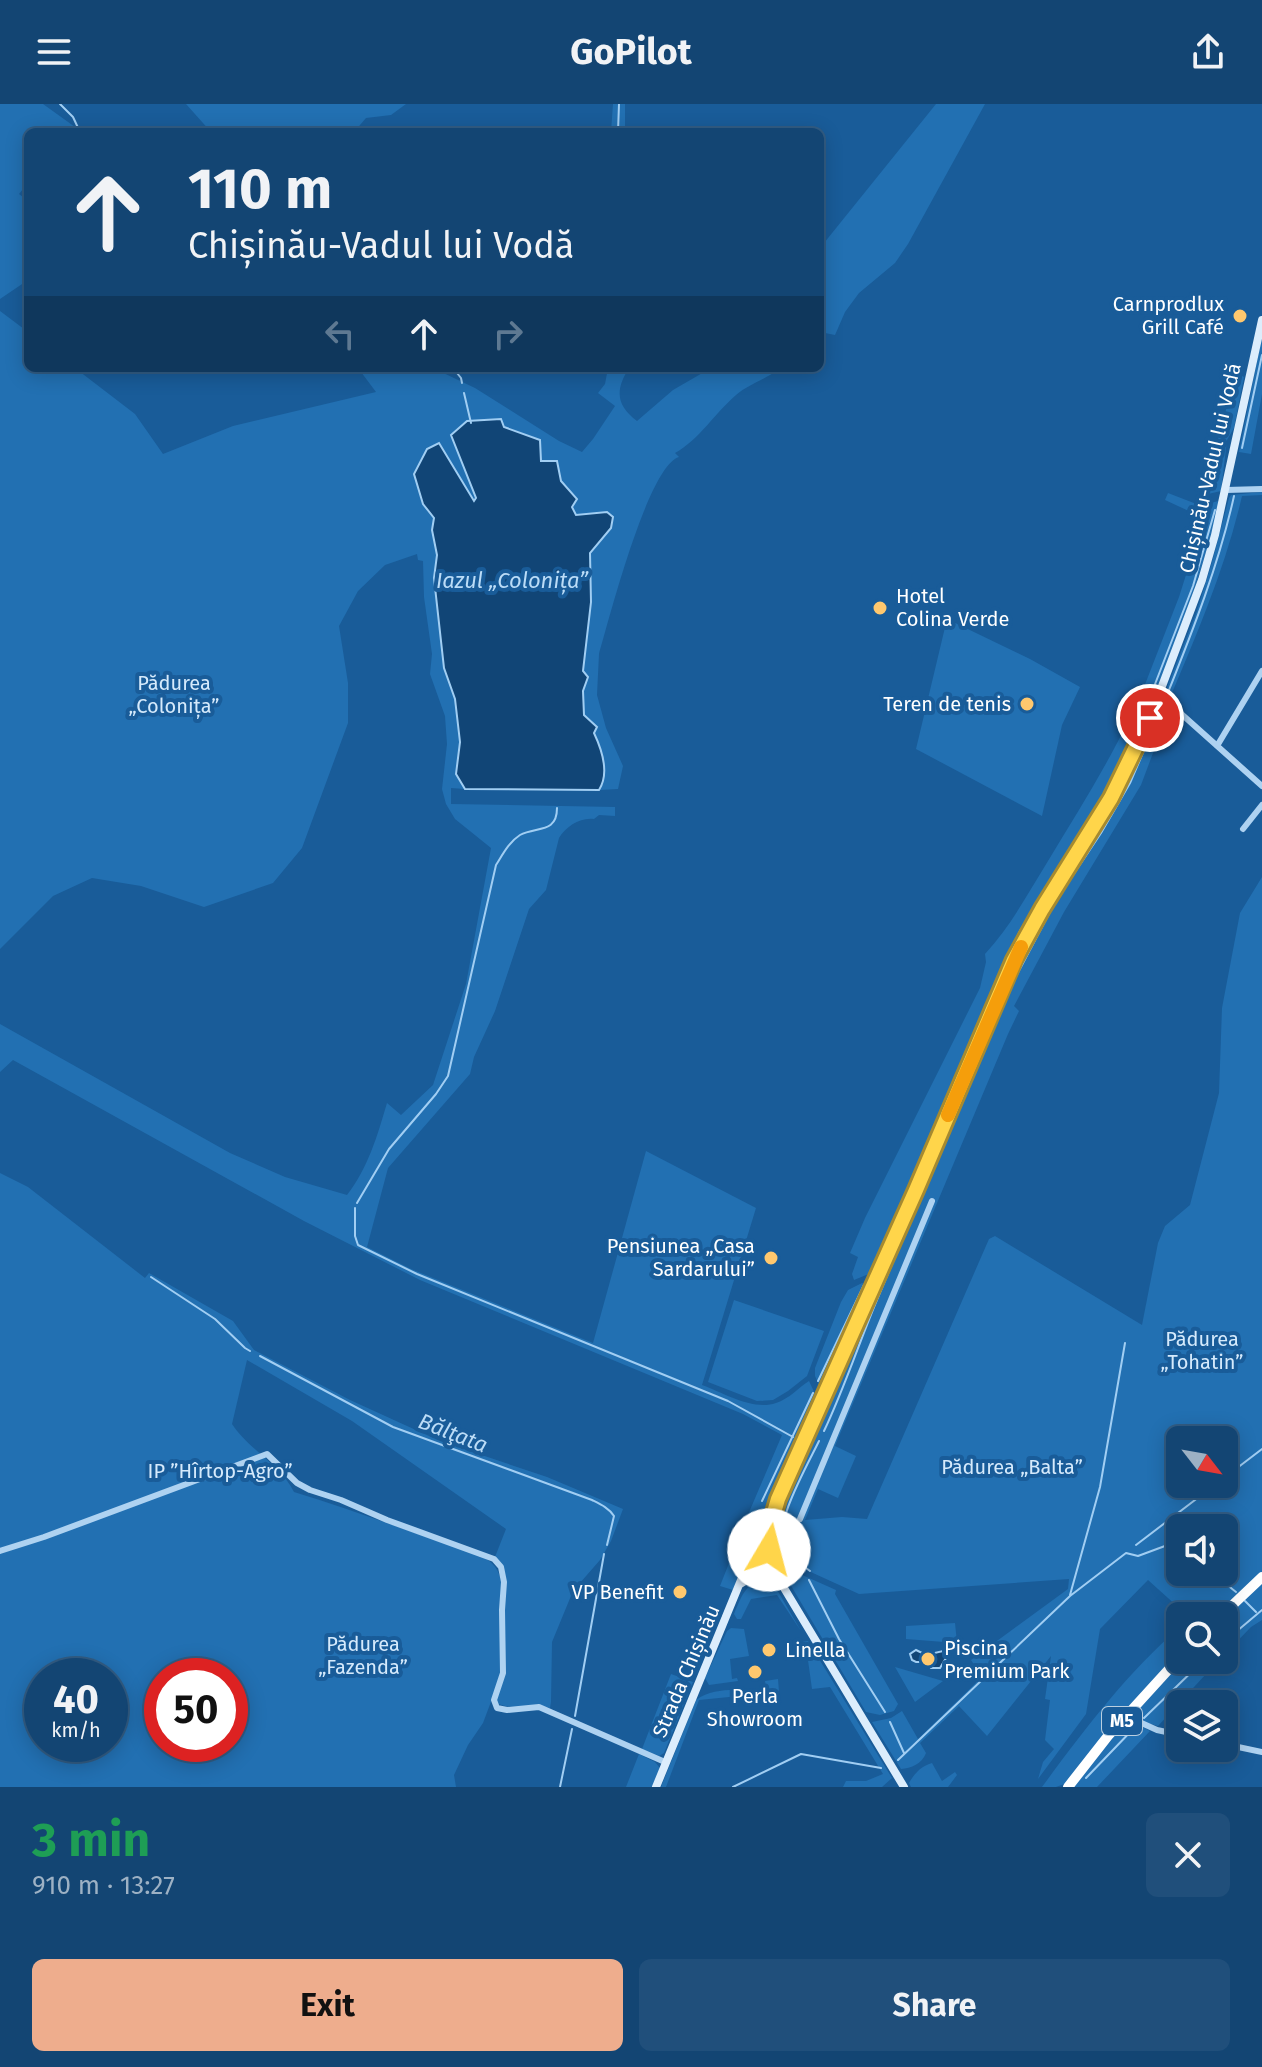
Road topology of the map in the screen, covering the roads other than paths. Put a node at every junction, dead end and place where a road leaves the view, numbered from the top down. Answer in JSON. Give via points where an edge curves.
{"nodes":[{"id":1,"x":1262,"y":320,"type":"edge"},
{"id":2,"x":1262,"y":489,"type":"edge"},
{"id":3,"x":1226,"y":490,"type":"junction"},
{"id":4,"x":1262,"y":671,"type":"edge"},
{"id":5,"x":1159,"y":694,"type":"junction"},
{"id":6,"x":1217,"y":746,"type":"junction"},
{"id":7,"x":1262,"y":786,"type":"edge"},
{"id":8,"x":1262,"y":805,"type":"edge"},
{"id":9,"x":1243,"y":829,"type":"dead end"},
{"id":10,"x":932,"y":1201,"type":"dead end"},
{"id":11,"x":800,"y":1519,"type":"dead end"},
{"id":12,"x":770,"y":1526,"type":"junction"},
{"id":13,"x":0,"y":1551,"type":"edge"},
{"id":14,"x":1262,"y":1577,"type":"edge"},
{"id":15,"x":740,"y":1584,"type":"junction"},
{"id":16,"x":784,"y":1588,"type":"junction"},
{"id":17,"x":1236,"y":1602,"type":"edge"},
{"id":18,"x":1166,"y":1672,"type":"edge"},
{"id":19,"x":1126,"y":1716,"type":"junction"},
{"id":20,"x":1166,"y":1731,"type":"edge"},
{"id":21,"x":1238,"y":1747,"type":"edge"},
{"id":22,"x":1262,"y":1752,"type":"edge"},
{"id":23,"x":665,"y":1762,"type":"junction"},
{"id":24,"x":656,"y":1787,"type":"edge"},
{"id":25,"x":904,"y":1787,"type":"edge"},
{"id":26,"x":1068,"y":1787,"type":"edge"}],
"edges":[{"from":1,"to":3,"type":"main road","name":"Chișinău-Vadul lui Vodă"},
{"from":2,"to":3,"type":"street"},
{"from":3,"to":5,"type":"main road","name":"Chișinău-Vadul lui Vodă","via":[[1202,580]]},
{"from":4,"to":6,"type":"street"},
{"from":5,"to":6,"type":"street"},
{"from":5,"to":12,"type":"main road","name":"Chișinău-Vadul lui Vodă","via":[[1111,798],[1014,960]]},
{"from":6,"to":7,"type":"street"},
{"from":8,"to":9,"type":"street"},
{"from":10,"to":11,"type":"street"},
{"from":12,"to":15,"type":"main road","name":"Strada Chișinău"},
{"from":12,"to":16,"type":"main road","via":[[769,1550]]},
{"from":13,"to":23,"type":"street","via":[[267,1454],[310,1490],[494,1559],[504,1582],[503,1673],[494,1700],[497,1708],[539,1707]]},
{"from":14,"to":17,"type":"highway"},
{"from":15,"to":16,"type":"main road","via":[[763,1576]]},
{"from":15,"to":23,"type":"main road","name":"Strada Chișinău"},
{"from":16,"to":25,"type":"main road"},
{"from":18,"to":19,"type":"highway","number":"M5"},
{"from":19,"to":20,"type":"street"},
{"from":19,"to":26,"type":"highway","number":"M5"},
{"from":21,"to":22,"type":"street"},
{"from":23,"to":24,"type":"main road","name":"Strada Chișinău"}]}
